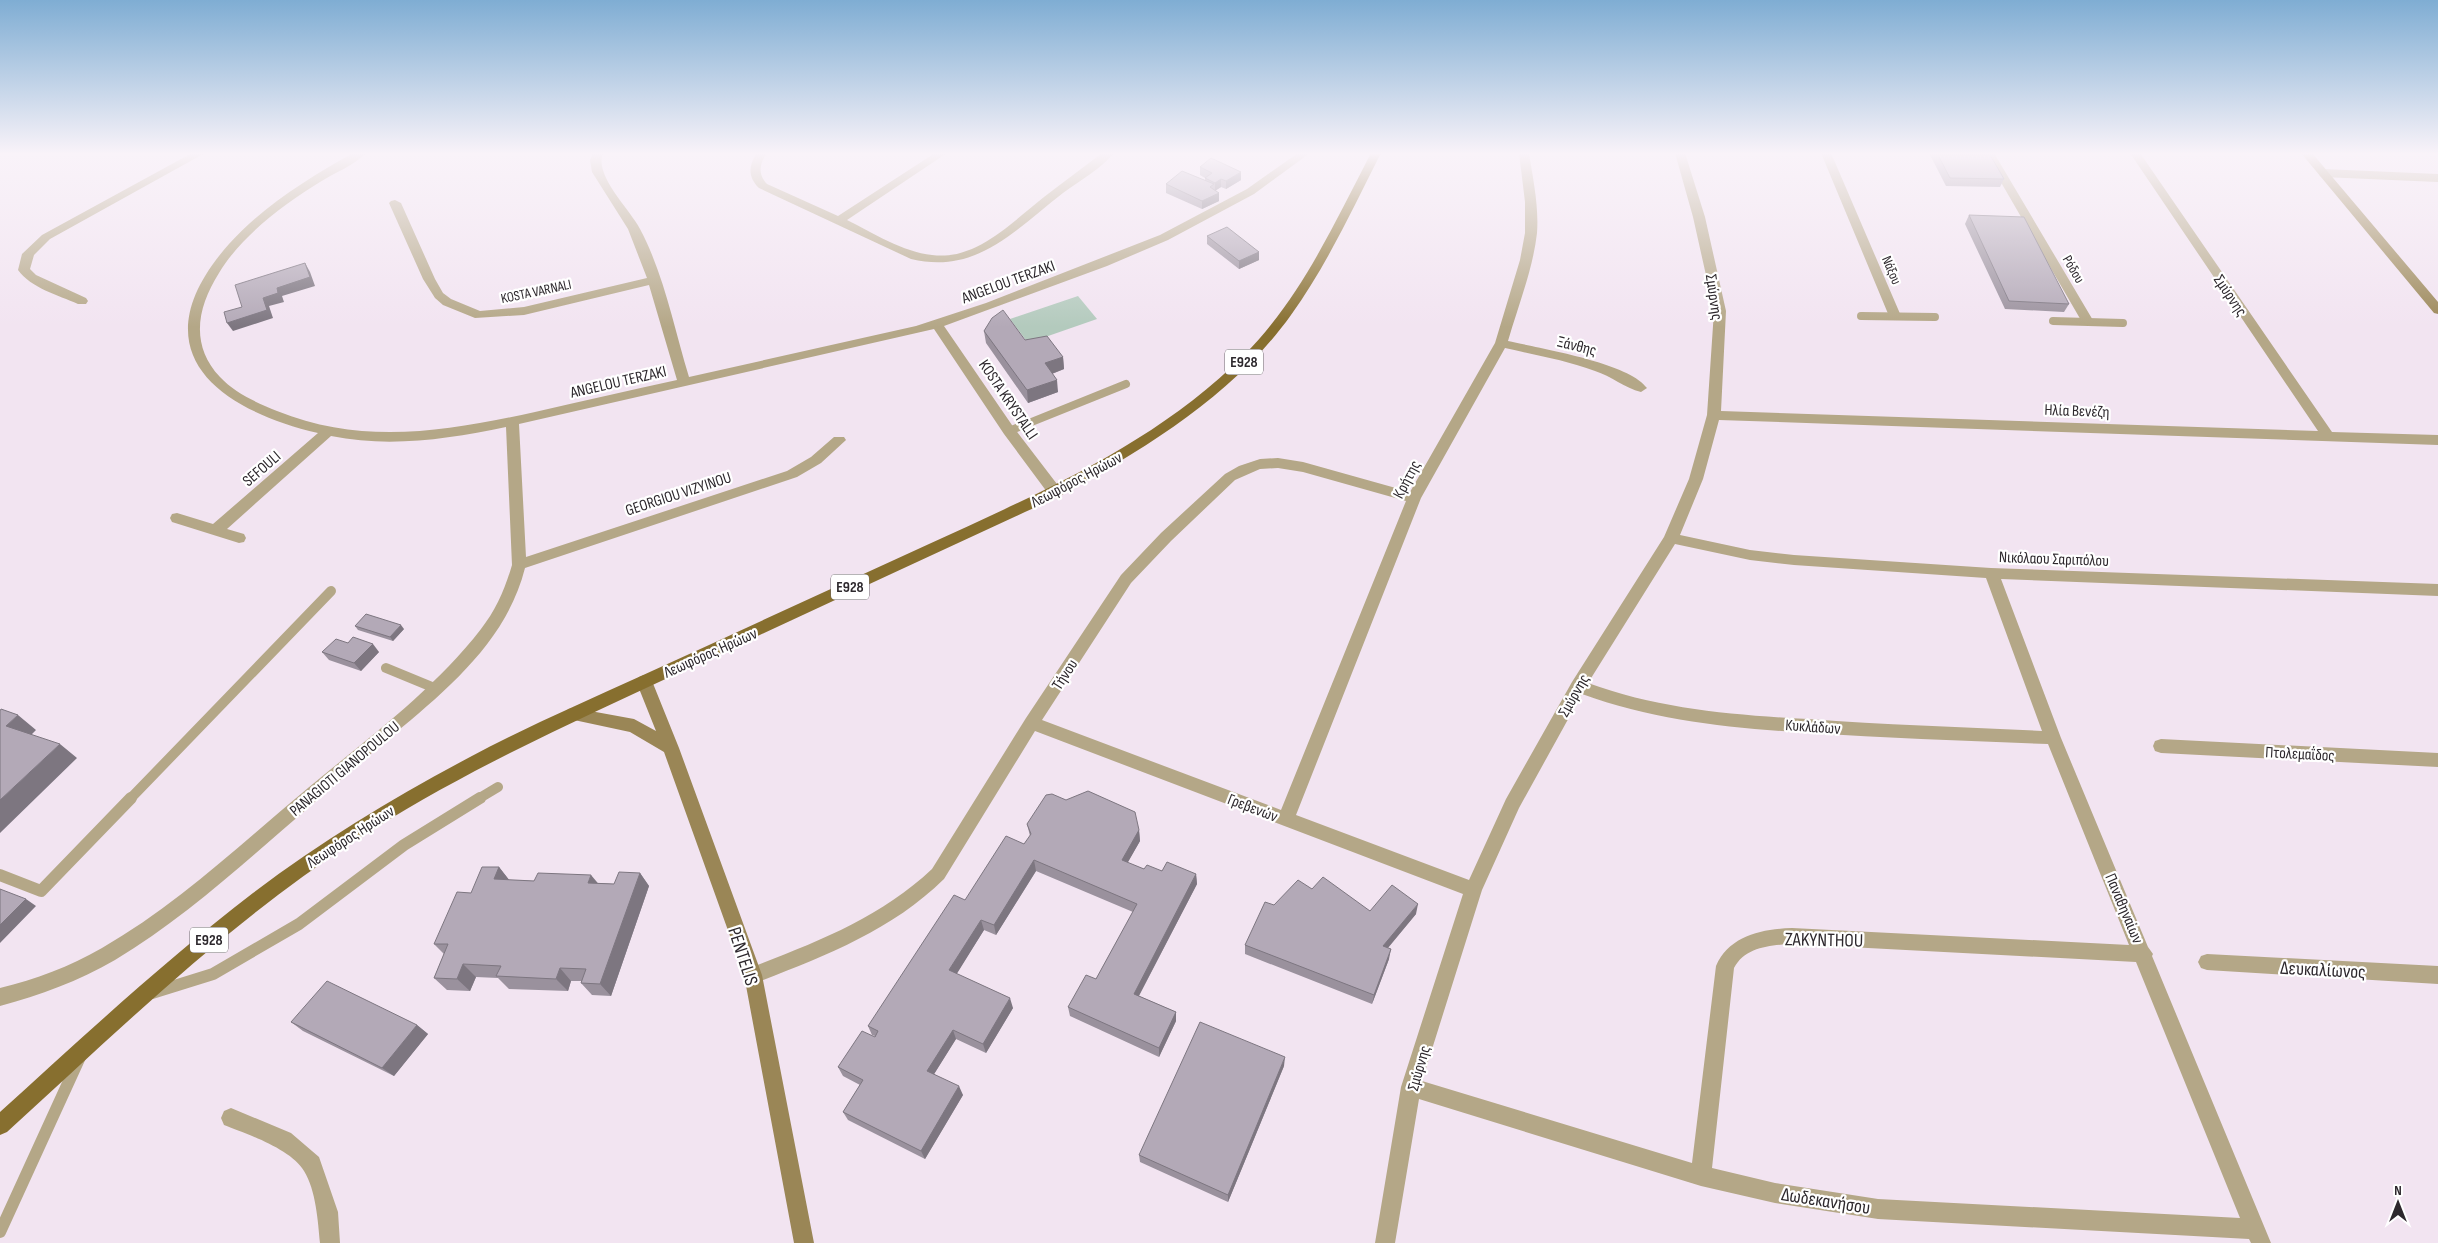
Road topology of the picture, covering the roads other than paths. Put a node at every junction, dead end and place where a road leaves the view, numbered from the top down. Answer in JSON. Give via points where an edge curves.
{"nodes":[{"id":1,"x":92,"y":211,"type":"edge"},
{"id":2,"x":271,"y":211,"type":"edge"},
{"id":3,"x":399,"y":211,"type":"edge"},
{"id":4,"x":622,"y":211,"type":"edge"},
{"id":5,"x":820,"y":211,"type":"edge"},
{"id":6,"x":854,"y":211,"type":"edge"},
{"id":7,"x":1035,"y":211,"type":"edge"},
{"id":8,"x":1217,"y":211,"type":"edge"},
{"id":9,"x":1345,"y":211,"type":"edge"},
{"id":10,"x":1531,"y":211,"type":"edge"},
{"id":11,"x":1697,"y":211,"type":"edge"},
{"id":12,"x":1851,"y":211,"type":"edge"},
{"id":13,"x":2023,"y":211,"type":"edge"},
{"id":14,"x":2175,"y":211,"type":"edge"},
{"id":15,"x":2355,"y":211,"type":"edge"},
{"id":16,"x":840,"y":220,"type":"junction"},
{"id":17,"x":654,"y":280,"type":"junction"},
{"id":18,"x":82,"y":301,"type":"dead end"},
{"id":19,"x":2438,"y":310,"type":"edge"},
{"id":20,"x":1861,"y":316,"type":"dead end"},
{"id":21,"x":1895,"y":316,"type":"junction"},
{"id":22,"x":1935,"y":318,"type":"dead end"},
{"id":23,"x":2053,"y":321,"type":"dead end"},
{"id":24,"x":2088,"y":322,"type":"junction"},
{"id":25,"x":2123,"y":323,"type":"dead end"},
{"id":26,"x":937,"y":324,"type":"junction"},
{"id":27,"x":1501,"y":343,"type":"junction"},
{"id":28,"x":684,"y":382,"type":"junction"},
{"id":29,"x":1126,"y":384,"type":"dead end"},
{"id":30,"x":1641,"y":388,"type":"dead end"},
{"id":31,"x":1714,"y":415,"type":"junction"},
{"id":32,"x":512,"y":421,"type":"junction"},
{"id":33,"x":1009,"y":431,"type":"junction"},
{"id":34,"x":328,"y":432,"type":"junction"},
{"id":35,"x":2328,"y":436,"type":"junction"},
{"id":36,"x":839,"y":440,"type":"dead end"},
{"id":37,"x":2438,"y":440,"type":"edge"},
{"id":38,"x":1055,"y":492,"type":"junction"},
{"id":39,"x":1414,"y":498,"type":"junction"},
{"id":40,"x":176,"y":518,"type":"dead end"},
{"id":41,"x":216,"y":530,"type":"junction"},
{"id":42,"x":239,"y":538,"type":"dead end"},
{"id":43,"x":1671,"y":538,"type":"junction"},
{"id":44,"x":519,"y":565,"type":"junction"},
{"id":45,"x":1991,"y":573,"type":"junction"},
{"id":46,"x":2438,"y":590,"type":"edge"},
{"id":47,"x":331,"y":591,"type":"dead end"},
{"id":48,"x":386,"y":668,"type":"dead end"},
{"id":49,"x":644,"y":681,"type":"junction"},
{"id":50,"x":1578,"y":686,"type":"junction"},
{"id":51,"x":437,"y":689,"type":"junction"},
{"id":52,"x":574,"y":714,"type":"junction"},
{"id":53,"x":1032,"y":723,"type":"junction"},
{"id":54,"x":2053,"y":738,"type":"junction"},
{"id":55,"x":2161,"y":746,"type":"dead end"},
{"id":56,"x":671,"y":748,"type":"junction"},
{"id":57,"x":2438,"y":760,"type":"edge"},
{"id":58,"x":498,"y":787,"type":"dead end"},
{"id":59,"x":1286,"y":819,"type":"junction"},
{"id":60,"x":0,"y":875,"type":"edge"},
{"id":61,"x":1473,"y":890,"type":"junction"},
{"id":62,"x":2144,"y":954,"type":"junction"},
{"id":63,"x":2207,"y":962,"type":"dead end"},
{"id":64,"x":753,"y":975,"type":"junction"},
{"id":65,"x":2438,"y":975,"type":"edge"},
{"id":66,"x":144,"y":996,"type":"junction"},
{"id":67,"x":0,"y":997,"type":"edge"},
{"id":68,"x":84,"y":1049,"type":"junction"},
{"id":69,"x":1411,"y":1087,"type":"junction"},
{"id":70,"x":231,"y":1118,"type":"dead end"},
{"id":71,"x":0,"y":1124,"type":"edge"},
{"id":72,"x":1701,"y":1176,"type":"junction"},
{"id":73,"x":0,"y":1232,"type":"edge"},
{"id":74,"x":2258,"y":1236,"type":"edge"},
{"id":75,"x":330,"y":1243,"type":"edge"},
{"id":76,"x":804,"y":1243,"type":"edge"},
{"id":77,"x":1385,"y":1243,"type":"edge"}],
"edges":[{"from":1,"to":18,"type":"street","via":[[36,245],[28,254],[24,270],[32,278]]},
{"from":2,"to":34,"type":"street","name":"ANGELOU TERZAKI","via":[[222,261],[199,302],[193,338],[198,355],[218,384],[236,397],[291,421]]},
{"from":3,"to":17,"type":"street","name":"KOSTA VARNALI","via":[[439,294],[447,302],[479,315],[524,311]]},
{"from":4,"to":17,"type":"street","via":[[634,229]]},
{"from":5,"to":16,"type":"street"},
{"from":6,"to":16,"type":"street"},
{"from":7,"to":16,"type":"street","via":[[991,245],[962,257],[935,260],[915,256]]},
{"from":8,"to":26,"type":"street","name":"ANGELOU TERZAKI","via":[[1135,252]]},
{"from":9,"to":38,"type":"main road","name":"Λεωφόρος Ηρώων","number":"E928","via":[[1312,272],[1271,333],[1246,360],[1179,417],[1130,450]]},
{"from":10,"to":27,"type":"street","name":"Κρήτης","via":[[1526,260]]},
{"from":11,"to":31,"type":"street","name":"Σμύρνης","via":[[1720,311]]},
{"from":12,"to":21,"type":"street","name":"Νάξου"},
{"from":13,"to":24,"type":"street","name":"Ρόδου"},
{"from":14,"to":35,"type":"street","name":"Σμύρνης"},
{"from":15,"to":19,"type":"street"},
{"from":17,"to":28,"type":"street"},
{"from":20,"to":21,"type":"lane"},
{"from":21,"to":22,"type":"lane"},
{"from":23,"to":24,"type":"lane"},
{"from":24,"to":25,"type":"lane"},
{"from":26,"to":28,"type":"street","name":"ANGELOU TERZAKI"},
{"from":26,"to":33,"type":"street","name":"KOSTA KRYSTALLI"},
{"from":27,"to":30,"type":"street","name":"Ξάνθης","via":[[1601,368]]},
{"from":27,"to":39,"type":"street","name":"Κρήτης"},
{"from":28,"to":32,"type":"street","name":"ANGELOU TERZAKI"},
{"from":29,"to":33,"type":"lane"},
{"from":31,"to":35,"type":"street","name":"Ηλία Βενέζη"},
{"from":31,"to":43,"type":"street","name":"Σμύρνης","via":[[1696,479]]},
{"from":32,"to":34,"type":"street","name":"ANGELOU TERZAKI","via":[[413,437]]},
{"from":32,"to":44,"type":"street","name":"PANAGIOTI GIANOPOULOU"},
{"from":33,"to":38,"type":"street","name":"KOSTA KRYSTALLI"},
{"from":34,"to":41,"type":"street","name":"SEFOULI"},
{"from":35,"to":37,"type":"street","name":"Ηλία Βενέζη"},
{"from":36,"to":44,"type":"street","name":"GEORGIOU VIZYINOU","via":[[816,460],[792,474]]},
{"from":38,"to":49,"type":"main road","name":"Λεωφόρος Ηρώων","number":"E928"},
{"from":39,"to":53,"type":"street","name":"Τήνου","via":[[1278,463],[1244,469],[1214,490],[1126,579]]},
{"from":39,"to":59,"type":"street","name":"Κρήτης"},
{"from":40,"to":41,"type":"street"},
{"from":41,"to":42,"type":"street"},
{"from":43,"to":45,"type":"street","name":"Νικόλαου Σαριπόλου","via":[[1750,555]]},
{"from":43,"to":50,"type":"street","name":"Σμύρνης"},
{"from":44,"to":51,"type":"street","name":"PANAGIOTI GIANOPOULOU","via":[[507,603],[494,624]]},
{"from":45,"to":46,"type":"street","name":"Νικόλαου Σαριπόλου"},
{"from":45,"to":54,"type":"street","name":"Παναθηναίων"},
{"from":47,"to":60,"type":"lane","via":[[41,891]]},
{"from":48,"to":51,"type":"lane"},
{"from":49,"to":52,"type":"main road","name":"Λεωφόρος Ηρώων","number":"E928"},
{"from":49,"to":56,"type":"street","name":"PENTELIS"},
{"from":50,"to":54,"type":"street","name":"Κυκλάδων","via":[[1662,713],[1736,722]]},
{"from":50,"to":61,"type":"street","name":"Σμύρνης","via":[[1512,804]]},
{"from":51,"to":67,"type":"street","name":"PANAGIOTI GIANOPOULOU","via":[[160,920],[108,957],[26,992]]},
{"from":52,"to":56,"type":"street","via":[[634,726]]},
{"from":52,"to":66,"type":"main road","name":"Λεωφόρος Ηρώων","number":"E928","via":[[438,781],[331,848],[259,899]]},
{"from":53,"to":59,"type":"street","name":"Γρεβενών"},
{"from":53,"to":64,"type":"street","name":"Τήνου","via":[[938,874],[926,888],[858,932]]},
{"from":54,"to":62,"type":"street","name":"Παναθηναίων"},
{"from":55,"to":57,"type":"street","name":"Πτολεμαΐδος"},
{"from":56,"to":64,"type":"street","name":"PENTELIS"},
{"from":58,"to":66,"type":"lane","via":[[404,846],[300,924],[213,974]]},
{"from":59,"to":61,"type":"street","name":"Γρεβενών"},
{"from":61,"to":69,"type":"street","name":"Σμύρνης"},
{"from":62,"to":72,"type":"street","name":"ZAKYNTHOU","via":[[1792,936],[1748,944],[1734,953],[1725,966]]},
{"from":62,"to":74,"type":"street","name":"Παναθηναίων"},
{"from":63,"to":65,"type":"street","name":"Δευκαλίωνος"},
{"from":64,"to":76,"type":"street","name":"PENTELIS"},
{"from":66,"to":68,"type":"main road","name":"Λεωφόρος Ηρώων","number":"E928"},
{"from":68,"to":71,"type":"main road","name":"Λεωφόρος Ηρώων","number":"E928"},
{"from":68,"to":73,"type":"lane"},
{"from":69,"to":72,"type":"street","name":"Δωδεκανήσου"},
{"from":69,"to":77,"type":"street","name":"Σμύρνης"},
{"from":70,"to":75,"type":"street","via":[[284,1140],[312,1164],[328,1212]]},
{"from":72,"to":74,"type":"street","name":"Δωδεκανήσου","via":[[1775,1193],[1878,1208]]}]}
